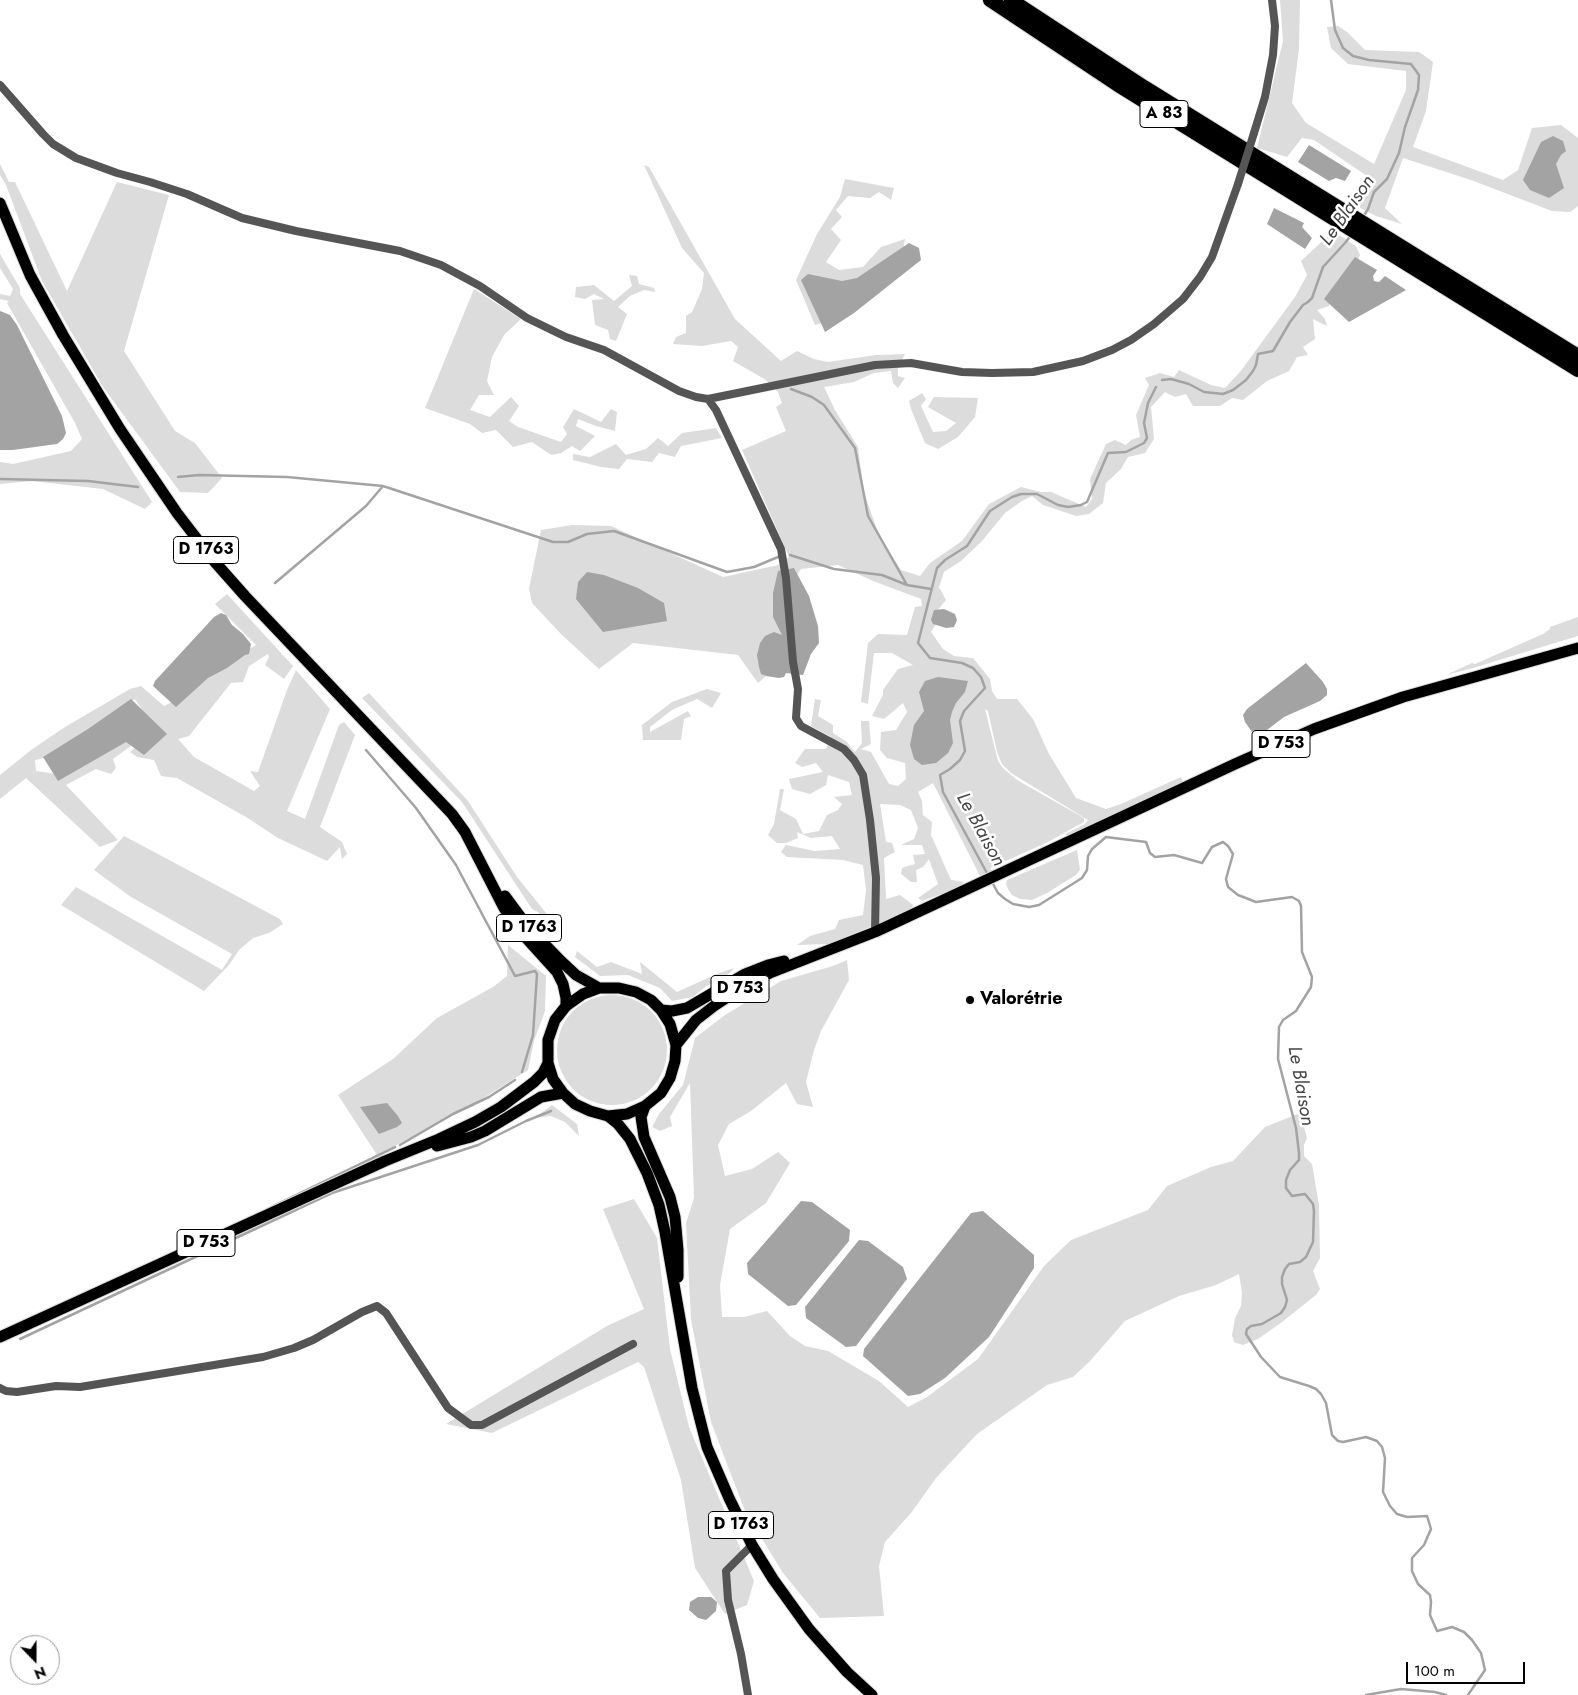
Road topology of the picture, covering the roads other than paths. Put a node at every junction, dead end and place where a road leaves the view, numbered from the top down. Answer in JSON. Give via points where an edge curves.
{"nodes":[{"id":1,"x":990,"y":0,"type":"edge"},
{"id":2,"x":1011,"y":0,"type":"edge"},
{"id":3,"x":1272,"y":0,"type":"edge"},
{"id":4,"x":0,"y":84,"type":"edge"},
{"id":5,"x":0,"y":203,"type":"edge"},
{"id":6,"x":1343,"y":218,"type":"junction"},
{"id":7,"x":1368,"y":232,"type":"junction"},
{"id":8,"x":1578,"y":356,"type":"edge"},
{"id":9,"x":1578,"y":370,"type":"edge"},
{"id":10,"x":708,"y":399,"type":"junction"},
{"id":11,"x":1578,"y":648,"type":"edge"},
{"id":12,"x":475,"y":851,"type":"junction"},
{"id":13,"x":875,"y":932,"type":"junction"},
{"id":14,"x":818,"y":954,"type":"junction"},
{"id":15,"x":599,"y":988,"type":"junction"},
{"id":16,"x":566,"y":1006,"type":"junction"},
{"id":17,"x":661,"y":1010,"type":"junction"},
{"id":18,"x":676,"y":1045,"type":"junction"},
{"id":19,"x":548,"y":1063,"type":"junction"},
{"id":20,"x":563,"y":1094,"type":"junction"},
{"id":21,"x":645,"y":1106,"type":"junction"},
{"id":22,"x":608,"y":1116,"type":"junction"},
{"id":23,"x":385,"y":1161,"type":"junction"},
{"id":24,"x":679,"y":1318,"type":"junction"},
{"id":25,"x":28,"y":1325,"type":"junction"},
{"id":26,"x":0,"y":1337,"type":"edge"},
{"id":27,"x":0,"y":1341,"type":"edge"},
{"id":28,"x":633,"y":1344,"type":"dead end"},
{"id":29,"x":0,"y":1388,"type":"edge"},
{"id":30,"x":752,"y":1545,"type":"junction"},
{"id":31,"x":748,"y":1695,"type":"edge"},
{"id":32,"x":872,"y":1695,"type":"edge"}],
"edges":[{"from":1,"to":6,"type":"highway","number":"A 83","via":[[1118,85]]},
{"from":2,"to":6,"type":"highway","number":"A 83"},
{"from":3,"to":10,"type":"street","bridge":true,"via":[[1274,55],[1265,97],[1212,257],[1183,299],[1154,324],[1112,350],[1033,372],[962,372],[911,363],[874,365]]},
{"from":4,"to":10,"type":"street","via":[[53,144],[76,158],[117,174],[187,194],[242,218],[400,251],[433,262],[480,286],[527,318],[566,337],[604,350],[678,390]]},
{"from":5,"to":12,"type":"main road","number":"D 1763","via":[[30,275],[63,335],[176,513],[245,596],[452,814]]},
{"from":6,"to":7,"type":"highway","number":"A 83"},
{"from":7,"to":8,"type":"highway","number":"A 83"},
{"from":7,"to":9,"type":"highway","number":"A 83"},
{"from":10,"to":13,"type":"street","via":[[781,549],[798,689],[796,718],[801,726],[844,749],[863,775],[876,878]]},
{"from":11,"to":13,"type":"main road","number":"D 753","via":[[1403,697],[1314,729]]},
{"from":12,"to":15,"type":"main road","number":"D 1763","via":[[528,927],[576,975]]},
{"from":12,"to":16,"type":"main road","number":"D 1763","via":[[518,929],[557,972]]},
{"from":13,"to":14,"type":"main road","number":"D 753"},
{"from":14,"to":17,"type":"main road","number":"D 753","via":[[768,965],[745,974],[688,1008]]},
{"from":14,"to":18,"type":"main road","number":"D 753","via":[[734,992],[696,1020]]},
{"from":15,"to":16,"type":"main road","via":[[582,994]]},
{"from":15,"to":17,"type":"main road","via":[[636,992]]},
{"from":16,"to":19,"type":"main road","via":[[555,1020],[548,1040]]},
{"from":17,"to":18,"type":"main road","via":[[670,1024]]},
{"from":18,"to":21,"type":"main road","via":[[670,1078],[661,1093]]},
{"from":19,"to":20,"type":"main road"},
{"from":19,"to":23,"type":"main road","number":"D 753","via":[[534,1082],[494,1111],[439,1139]]},
{"from":20,"to":22,"type":"main road","via":[[590,1112]]},
{"from":20,"to":23,"type":"main road","number":"D 753","via":[[540,1097],[471,1137]]},
{"from":21,"to":22,"type":"main road","via":[[627,1114]]},
{"from":21,"to":24,"type":"main road","number":"D 1763","via":[[641,1117],[644,1137],[670,1197],[675,1217]]},
{"from":22,"to":24,"type":"main road","number":"D 1763","via":[[630,1139],[659,1205]]},
{"from":23,"to":25,"type":"main road","number":"D 753"},
{"from":24,"to":30,"type":"main road","number":"D 1763","via":[[707,1447]]},
{"from":25,"to":26,"type":"main road","number":"D 753"},
{"from":25,"to":27,"type":"main road","number":"D 753"},
{"from":28,"to":29,"type":"street","via":[[482,1425],[471,1425],[448,1408],[386,1313],[377,1306],[313,1340],[263,1357],[80,1387],[56,1386],[17,1392]]},
{"from":30,"to":31,"type":"street","via":[[726,1570],[728,1600]]},
{"from":30,"to":32,"type":"main road","number":"D 1763","via":[[809,1629]]}]}
